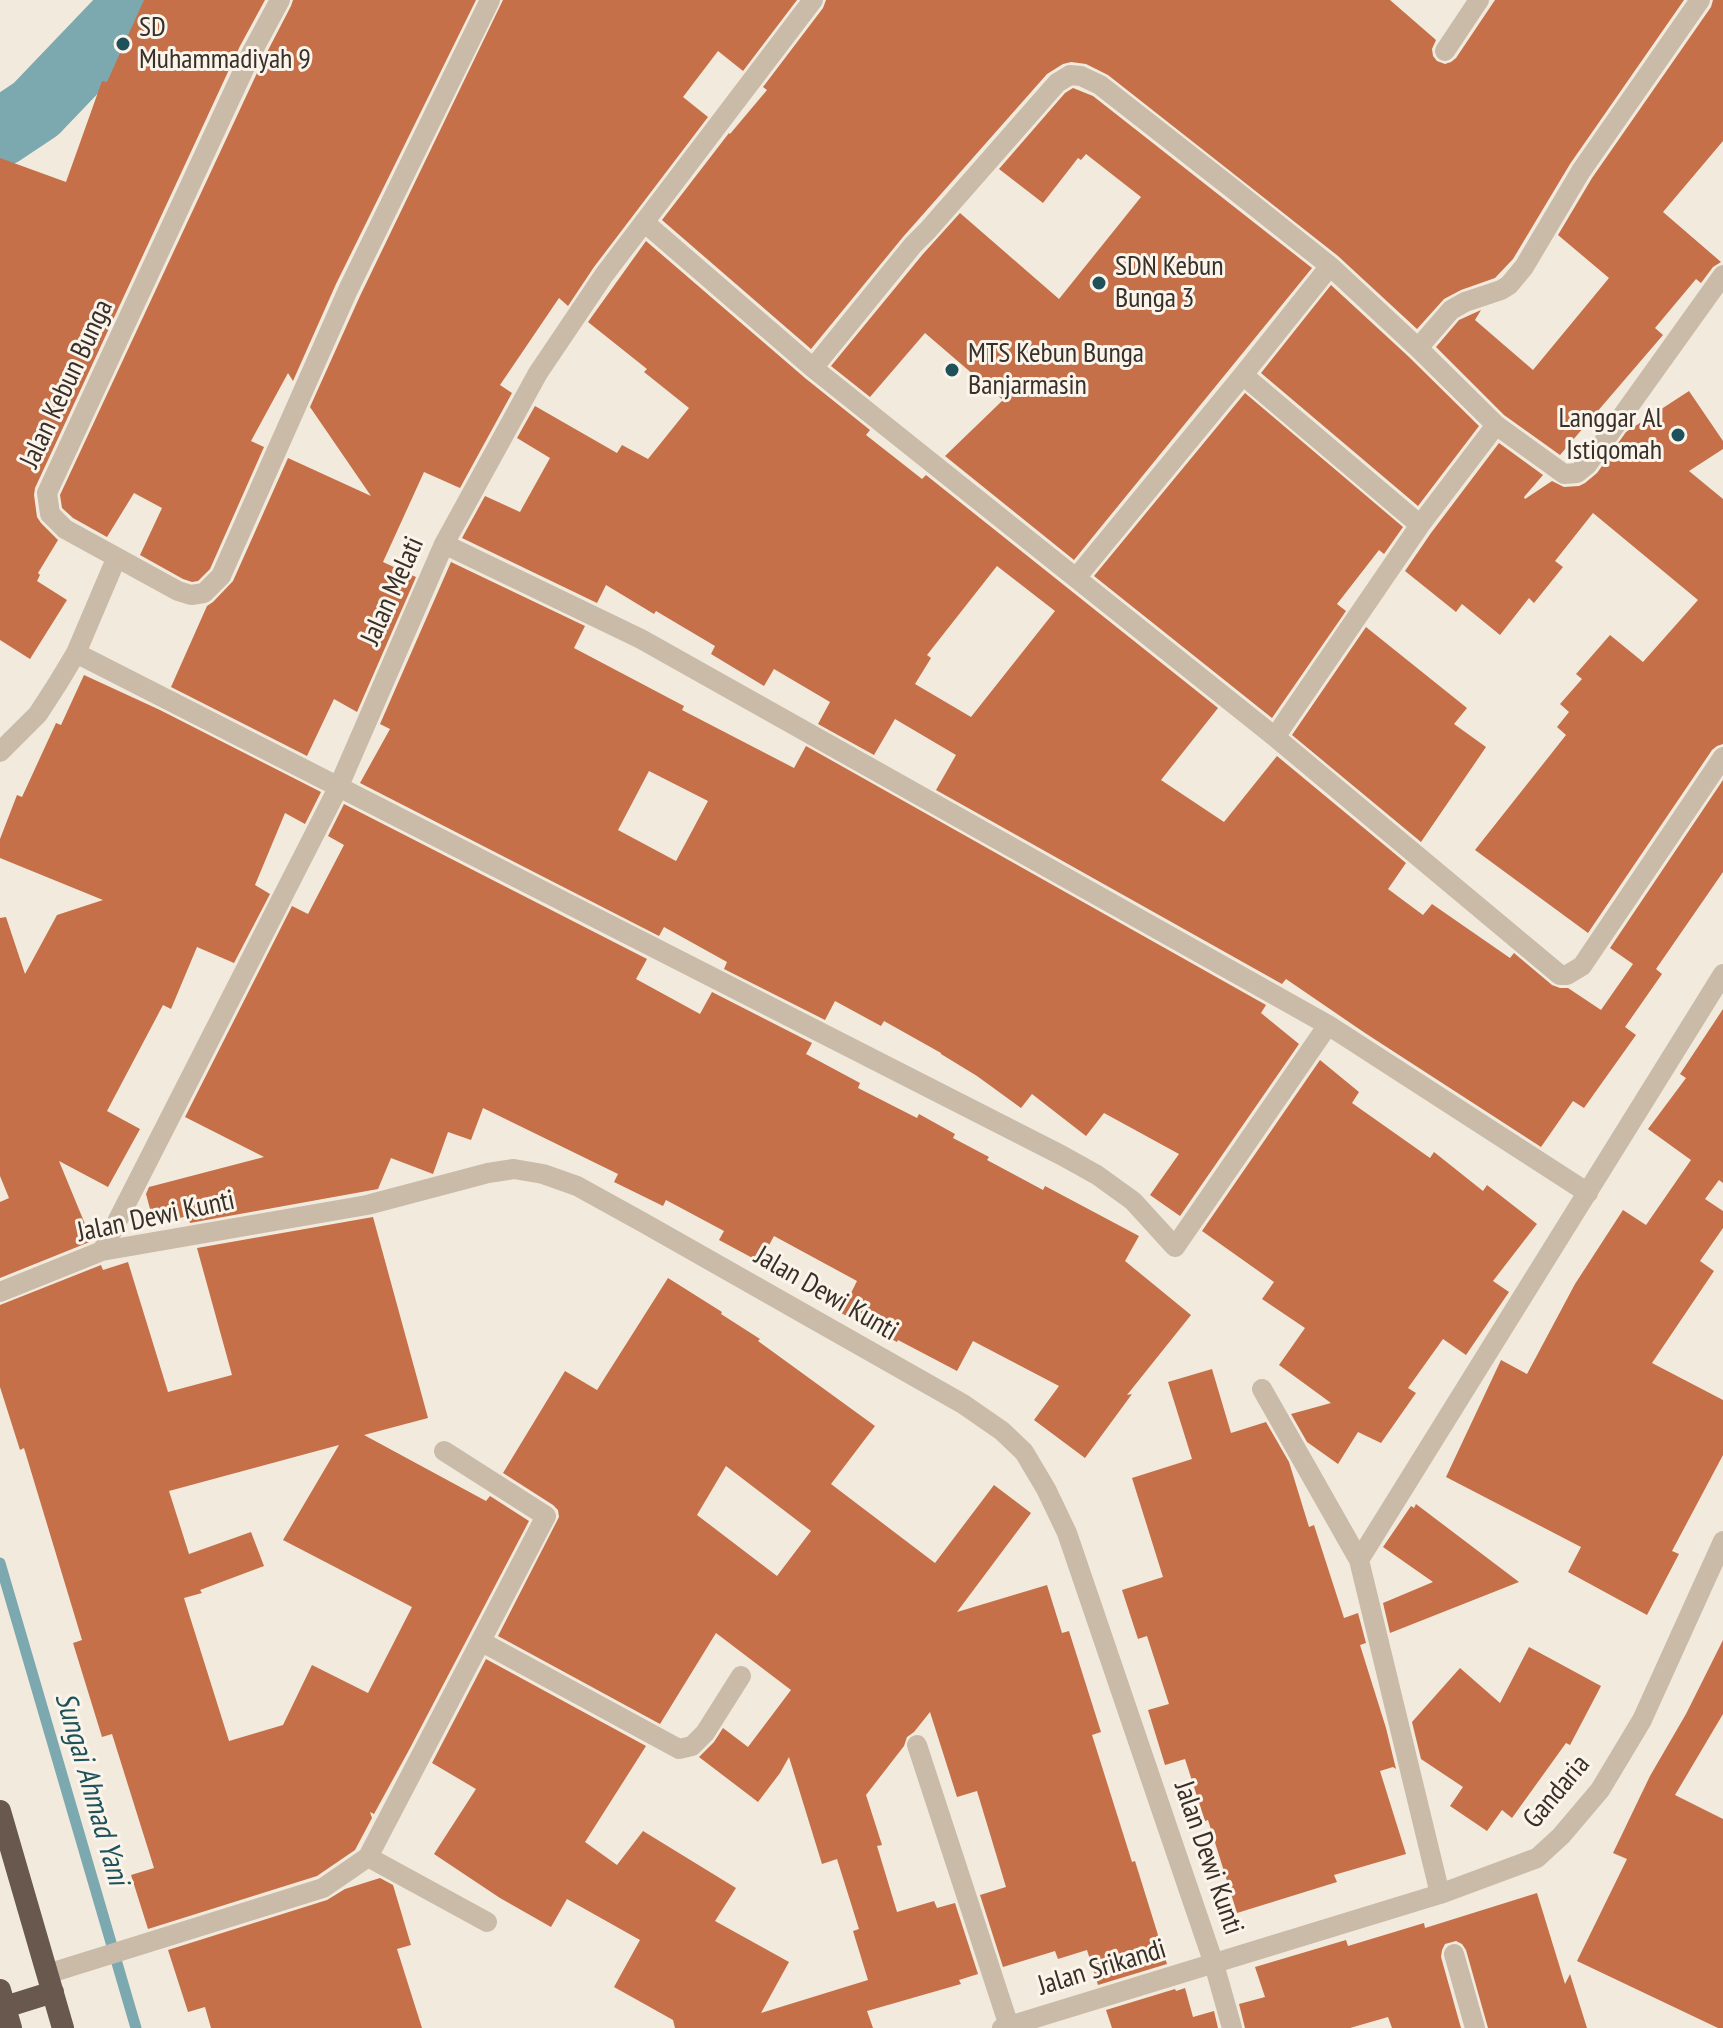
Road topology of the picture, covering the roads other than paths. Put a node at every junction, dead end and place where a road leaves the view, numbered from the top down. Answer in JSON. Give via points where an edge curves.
{"nodes":[{"id":1,"x":280,"y":0,"type":"edge"},
{"id":2,"x":490,"y":0,"type":"edge"},
{"id":3,"x":813,"y":0,"type":"edge"},
{"id":4,"x":1479,"y":0,"type":"edge"},
{"id":5,"x":1700,"y":0,"type":"edge"},
{"id":6,"x":1445,"y":51,"type":"dead end"},
{"id":7,"x":644,"y":222,"type":"junction"},
{"id":8,"x":1330,"y":266,"type":"junction"},
{"id":9,"x":1723,"y":275,"type":"edge"},
{"id":10,"x":1418,"y":348,"type":"junction"},
{"id":11,"x":813,"y":368,"type":"junction"},
{"id":12,"x":1243,"y":375,"type":"junction"},
{"id":13,"x":1496,"y":425,"type":"junction"},
{"id":14,"x":1420,"y":525,"type":"junction"},
{"id":15,"x":444,"y":544,"type":"junction"},
{"id":16,"x":116,"y":559,"type":"junction"},
{"id":17,"x":1076,"y":578,"type":"junction"},
{"id":18,"x":76,"y":653,"type":"junction"},
{"id":19,"x":1275,"y":737,"type":"junction"},
{"id":20,"x":0,"y":752,"type":"edge"},
{"id":21,"x":1723,"y":757,"type":"edge"},
{"id":22,"x":338,"y":788,"type":"junction"},
{"id":23,"x":1723,"y":974,"type":"edge"},
{"id":24,"x":1328,"y":1025,"type":"junction"},
{"id":25,"x":1588,"y":1193,"type":"junction"},
{"id":26,"x":102,"y":1251,"type":"junction"},
{"id":27,"x":0,"y":1292,"type":"edge"},
{"id":28,"x":1262,"y":1389,"type":"dead end"},
{"id":29,"x":444,"y":1451,"type":"dead end"},
{"id":30,"x":1723,"y":1541,"type":"edge"},
{"id":31,"x":1359,"y":1560,"type":"junction"},
{"id":32,"x":482,"y":1642,"type":"junction"},
{"id":33,"x":741,"y":1676,"type":"dead end"},
{"id":34,"x":917,"y":1745,"type":"dead end"},
{"id":35,"x":0,"y":1811,"type":"edge"},
{"id":36,"x":368,"y":1857,"type":"junction"},
{"id":37,"x":1440,"y":1894,"type":"junction"},
{"id":38,"x":487,"y":1922,"type":"dead end"},
{"id":39,"x":1454,"y":1954,"type":"dead end"},
{"id":40,"x":1214,"y":1964,"type":"junction"},
{"id":41,"x":50,"y":1983,"type":"junction"},
{"id":42,"x":5,"y":2008,"type":"edge"},
{"id":43,"x":1007,"y":2027,"type":"edge"},
{"id":44,"x":63,"y":2028,"type":"edge"},
{"id":45,"x":1232,"y":2028,"type":"edge"},
{"id":46,"x":1475,"y":2028,"type":"edge"}],
"edges":[{"from":1,"to":16,"type":"street","name":"Jalan Kebun Bunga","via":[[47,493],[56,521]]},
{"from":2,"to":16,"type":"street","name":"Jalan Kebun Bunga","via":[[348,290],[221,576],[204,593],[191,595]]},
{"from":3,"to":7,"type":"street","name":"Jalan Melati"},
{"from":4,"to":6,"type":"street"},
{"from":5,"to":10,"type":"street","via":[[1581,171],[1524,267],[1501,290],[1451,310]]},
{"from":7,"to":11,"type":"street"},
{"from":7,"to":15,"type":"street","name":"Jalan Melati","via":[[538,373]]},
{"from":8,"to":10,"type":"street"},
{"from":8,"to":11,"type":"street","via":[[1100,85],[1070,75],[1057,83],[913,245]]},
{"from":8,"to":12,"type":"street"},
{"from":9,"to":13,"type":"street","via":[[1577,473],[1564,474]]},
{"from":10,"to":13,"type":"street"},
{"from":11,"to":17,"type":"street"},
{"from":12,"to":14,"type":"street"},
{"from":12,"to":17,"type":"street"},
{"from":13,"to":14,"type":"street"},
{"from":14,"to":19,"type":"street"},
{"from":15,"to":22,"type":"street","name":"Jalan Melati"},
{"from":15,"to":24,"type":"street","via":[[641,639]]},
{"from":16,"to":18,"type":"street"},
{"from":17,"to":19,"type":"street"},
{"from":18,"to":20,"type":"street","via":[[38,714]]},
{"from":18,"to":22,"type":"street"},
{"from":19,"to":21,"type":"street","via":[[1560,975],[1582,966]]},
{"from":22,"to":24,"type":"street","via":[[1061,1155],[1133,1201],[1175,1247]]},
{"from":22,"to":26,"type":"street","name":"Jalan Melati"},
{"from":23,"to":25,"type":"street"},
{"from":24,"to":25,"type":"street"},
{"from":25,"to":31,"type":"street"},
{"from":26,"to":27,"type":"street","name":"Jalan Dewi Kunti"},
{"from":26,"to":40,"type":"street","name":"Jalan Dewi Kunti","via":[[367,1205],[488,1173],[514,1169],[543,1174],[577,1186],[963,1404],[1024,1452],[1067,1533]]},
{"from":28,"to":31,"type":"street"},
{"from":29,"to":32,"type":"street","via":[[546,1516]]},
{"from":30,"to":37,"type":"street","name":"Gandaria","via":[[1642,1720],[1600,1790],[1537,1858]]},
{"from":31,"to":37,"type":"street"},
{"from":32,"to":33,"type":"street","via":[[679,1749],[692,1746],[705,1733]]},
{"from":32,"to":36,"type":"street"},
{"from":34,"to":43,"type":"street"},
{"from":35,"to":41,"type":"highway"},
{"from":36,"to":38,"type":"street"},
{"from":36,"to":41,"type":"street","via":[[323,1888],[96,1958]]},
{"from":37,"to":40,"type":"street","name":"Gandaria"},
{"from":39,"to":46,"type":"street"},
{"from":40,"to":43,"type":"street","name":"Jalan Srikandi"},
{"from":40,"to":45,"type":"street","name":"Jalan Dewi Kunti"},
{"from":41,"to":42,"type":"highway"},
{"from":41,"to":44,"type":"highway"}]}
